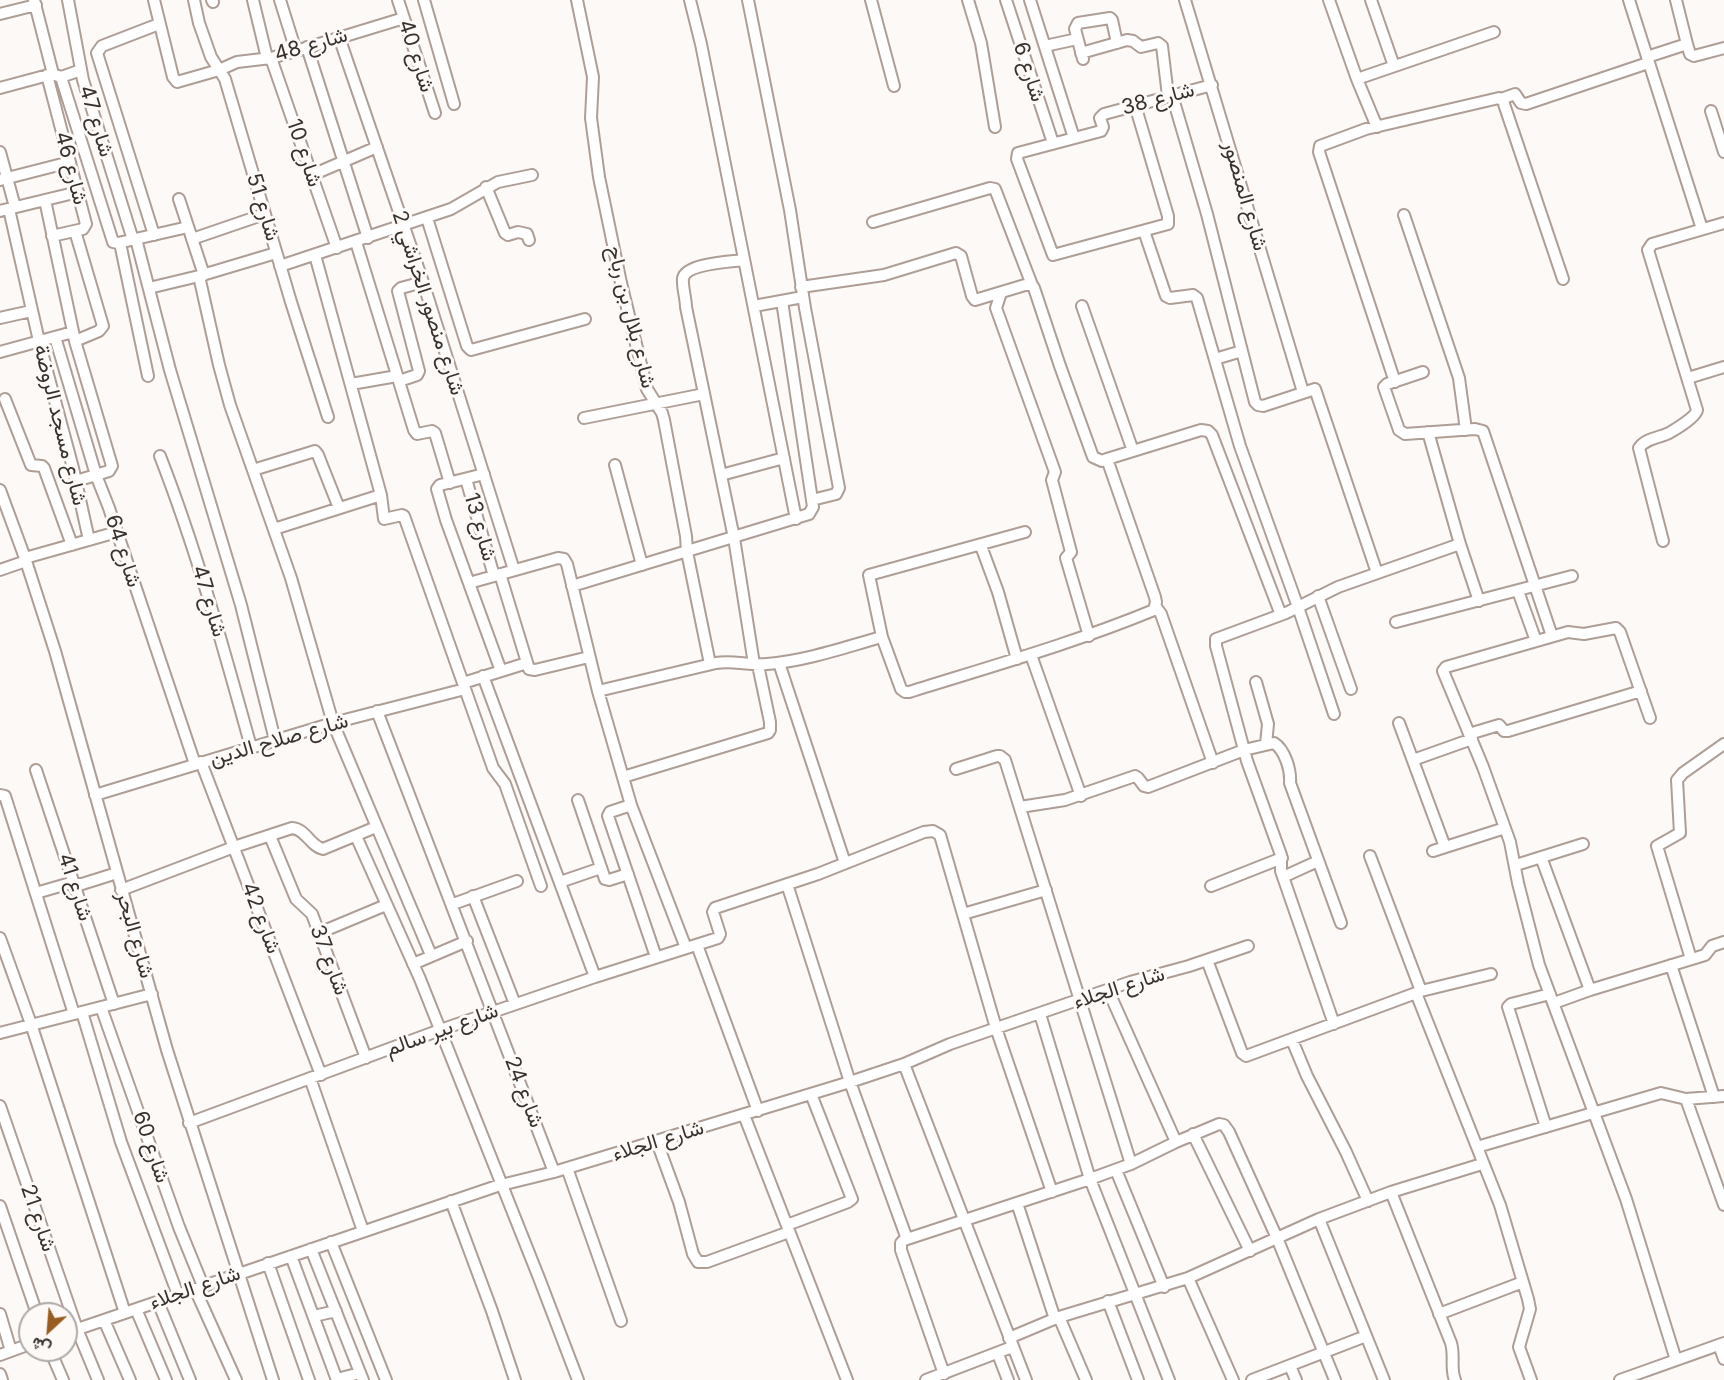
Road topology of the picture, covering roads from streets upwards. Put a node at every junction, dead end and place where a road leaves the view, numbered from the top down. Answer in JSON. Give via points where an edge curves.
{"nodes":[{"id":1,"x":68,"y":0,"type":"edge"},
{"id":2,"x":154,"y":0,"type":"edge"},
{"id":3,"x":194,"y":0,"type":"edge"},
{"id":4,"x":253,"y":0,"type":"edge"},
{"id":5,"x":280,"y":0,"type":"edge"},
{"id":6,"x":398,"y":0,"type":"edge"},
{"id":7,"x":424,"y":0,"type":"edge"},
{"id":8,"x":577,"y":0,"type":"edge"},
{"id":9,"x":690,"y":0,"type":"edge"},
{"id":10,"x":748,"y":0,"type":"edge"},
{"id":11,"x":872,"y":0,"type":"edge"},
{"id":12,"x":968,"y":0,"type":"edge"},
{"id":13,"x":1006,"y":0,"type":"edge"},
{"id":14,"x":1030,"y":0,"type":"edge"},
{"id":15,"x":1185,"y":0,"type":"edge"},
{"id":16,"x":1329,"y":0,"type":"edge"},
{"id":17,"x":1371,"y":0,"type":"edge"},
{"id":18,"x":1629,"y":0,"type":"edge"},
{"id":19,"x":1676,"y":0,"type":"edge"},
{"id":20,"x":35,"y":2,"type":"edge"},
{"id":21,"x":0,"y":14,"type":"edge"},
{"id":22,"x":404,"y":18,"type":"junction"},
{"id":23,"x":159,"y":24,"type":"junction"},
{"id":24,"x":1494,"y":32,"type":"dead end"},
{"id":25,"x":339,"y":37,"type":"junction"},
{"id":26,"x":1077,"y":39,"type":"junction"},
{"id":27,"x":1118,"y":43,"type":"junction"},
{"id":28,"x":1687,"y":44,"type":"junction"},
{"id":29,"x":1045,"y":46,"type":"junction"},
{"id":30,"x":307,"y":47,"type":"junction"},
{"id":31,"x":1724,"y":48,"type":"edge"},
{"id":32,"x":296,"y":51,"type":"junction"},
{"id":33,"x":269,"y":58,"type":"junction"},
{"id":34,"x":1648,"y":60,"type":"junction"},
{"id":35,"x":1394,"y":66,"type":"junction"},
{"id":36,"x":81,"y":70,"type":"junction"},
{"id":37,"x":219,"y":70,"type":"junction"},
{"id":38,"x":54,"y":75,"type":"junction"},
{"id":39,"x":1357,"y":78,"type":"junction"},
{"id":40,"x":1212,"y":85,"type":"junction"},
{"id":41,"x":894,"y":86,"type":"dead end"},
{"id":42,"x":0,"y":88,"type":"edge"},
{"id":43,"x":1170,"y":96,"type":"junction"},
{"id":44,"x":1501,"y":99,"type":"junction"},
{"id":45,"x":454,"y":104,"type":"dead end"},
{"id":46,"x":1135,"y":105,"type":"junction"},
{"id":47,"x":1711,"y":111,"type":"dead end"},
{"id":48,"x":435,"y":113,"type":"dead end"},
{"id":49,"x":995,"y":127,"type":"dead end"},
{"id":50,"x":1377,"y":127,"type":"junction"},
{"id":51,"x":1074,"y":138,"type":"junction"},
{"id":52,"x":1053,"y":143,"type":"junction"},
{"id":53,"x":377,"y":147,"type":"junction"},
{"id":54,"x":0,"y":152,"type":"edge"},
{"id":55,"x":1724,"y":152,"type":"edge"},
{"id":56,"x":344,"y":161,"type":"junction"},
{"id":57,"x":70,"y":162,"type":"junction"},
{"id":58,"x":312,"y":175,"type":"junction"},
{"id":59,"x":532,"y":175,"type":"dead end"},
{"id":60,"x":4,"y":179,"type":"edge"},
{"id":61,"x":486,"y":187,"type":"junction"},
{"id":62,"x":78,"y":192,"type":"junction"},
{"id":63,"x":179,"y":199,"type":"dead end"},
{"id":64,"x":45,"y":200,"type":"junction"},
{"id":65,"x":8,"y":209,"type":"edge"},
{"id":66,"x":265,"y":214,"type":"junction"},
{"id":67,"x":1404,"y":215,"type":"dead end"},
{"id":68,"x":427,"y":218,"type":"junction"},
{"id":69,"x":873,"y":222,"type":"dead end"},
{"id":70,"x":1724,"y":223,"type":"edge"},
{"id":71,"x":188,"y":226,"type":"junction"},
{"id":72,"x":403,"y":226,"type":"junction"},
{"id":73,"x":1702,"y":229,"type":"junction"},
{"id":74,"x":75,"y":231,"type":"junction"},
{"id":75,"x":1144,"y":231,"type":"junction"},
{"id":76,"x":154,"y":235,"type":"junction"},
{"id":77,"x":52,"y":236,"type":"junction"},
{"id":78,"x":368,"y":238,"type":"junction"},
{"id":79,"x":192,"y":239,"type":"junction"},
{"id":80,"x":134,"y":240,"type":"junction"},
{"id":81,"x":529,"y":240,"type":"dead end"},
{"id":82,"x":356,"y":242,"type":"junction"},
{"id":83,"x":117,"y":243,"type":"junction"},
{"id":84,"x":337,"y":248,"type":"junction"},
{"id":85,"x":276,"y":253,"type":"junction"},
{"id":86,"x":315,"y":255,"type":"junction"},
{"id":87,"x":744,"y":260,"type":"junction"},
{"id":88,"x":280,"y":266,"type":"junction"},
{"id":89,"x":201,"y":276,"type":"junction"},
{"id":90,"x":1563,"y":279,"type":"dead end"},
{"id":91,"x":423,"y":282,"type":"junction"},
{"id":92,"x":1032,"y":285,"type":"junction"},
{"id":93,"x":149,"y":288,"type":"junction"},
{"id":94,"x":802,"y":292,"type":"junction"},
{"id":95,"x":1001,"y":293,"type":"junction"},
{"id":96,"x":782,"y":301,"type":"junction"},
{"id":97,"x":754,"y":306,"type":"junction"},
{"id":98,"x":1082,"y":306,"type":"dead end"},
{"id":99,"x":32,"y":311,"type":"junction"},
{"id":100,"x":0,"y":318,"type":"edge"},
{"id":101,"x":585,"y":319,"type":"dead end"},
{"id":102,"x":74,"y":336,"type":"junction"},
{"id":103,"x":55,"y":337,"type":"junction"},
{"id":104,"x":39,"y":341,"type":"junction"},
{"id":105,"x":1242,"y":351,"type":"junction"},
{"id":106,"x":0,"y":352,"type":"edge"},
{"id":107,"x":1215,"y":359,"type":"junction"},
{"id":108,"x":1724,"y":367,"type":"edge"},
{"id":109,"x":1422,"y":372,"type":"dead end"},
{"id":110,"x":148,"y":376,"type":"dead end"},
{"id":111,"x":398,"y":378,"type":"junction"},
{"id":112,"x":1688,"y":378,"type":"junction"},
{"id":113,"x":1395,"y":382,"type":"junction"},
{"id":114,"x":351,"y":384,"type":"junction"},
{"id":115,"x":1303,"y":392,"type":"junction"},
{"id":116,"x":704,"y":394,"type":"junction"},
{"id":117,"x":5,"y":399,"type":"dead end"},
{"id":118,"x":654,"y":403,"type":"junction"},
{"id":119,"x":328,"y":417,"type":"dead end"},
{"id":120,"x":584,"y":418,"type":"dead end"},
{"id":121,"x":1466,"y":430,"type":"junction"},
{"id":122,"x":1428,"y":432,"type":"junction"},
{"id":123,"x":1132,"y":451,"type":"junction"},
{"id":124,"x":160,"y":456,"type":"dead end"},
{"id":125,"x":784,"y":458,"type":"junction"},
{"id":126,"x":1107,"y":459,"type":"junction"},
{"id":127,"x":615,"y":465,"type":"dead end"},
{"id":128,"x":253,"y":470,"type":"junction"},
{"id":129,"x":484,"y":474,"type":"junction"},
{"id":130,"x":96,"y":475,"type":"junction"},
{"id":131,"x":721,"y":475,"type":"junction"},
{"id":132,"x":466,"y":478,"type":"junction"},
{"id":133,"x":76,"y":481,"type":"junction"},
{"id":134,"x":450,"y":483,"type":"junction"},
{"id":135,"x":0,"y":490,"type":"edge"},
{"id":136,"x":381,"y":495,"type":"junction"},
{"id":137,"x":812,"y":500,"type":"junction"},
{"id":138,"x":339,"y":508,"type":"junction"},
{"id":139,"x":796,"y":519,"type":"junction"},
{"id":140,"x":274,"y":529,"type":"junction"},
{"id":141,"x":117,"y":532,"type":"junction"},
{"id":142,"x":1025,"y":532,"type":"dead end"},
{"id":143,"x":734,"y":538,"type":"junction"},
{"id":144,"x":89,"y":540,"type":"junction"},
{"id":145,"x":1663,"y":541,"type":"dead end"},
{"id":146,"x":1460,"y":544,"type":"junction"},
{"id":147,"x":72,"y":545,"type":"junction"},
{"id":148,"x":981,"y":546,"type":"junction"},
{"id":149,"x":687,"y":552,"type":"junction"},
{"id":150,"x":25,"y":559,"type":"junction"},
{"id":151,"x":642,"y":565,"type":"junction"},
{"id":152,"x":0,"y":570,"type":"edge"},
{"id":153,"x":514,"y":570,"type":"junction"},
{"id":154,"x":1377,"y":573,"type":"junction"},
{"id":155,"x":497,"y":575,"type":"junction"},
{"id":156,"x":1572,"y":576,"type":"dead end"},
{"id":157,"x":469,"y":583,"type":"junction"},
{"id":158,"x":572,"y":586,"type":"junction"},
{"id":159,"x":1535,"y":587,"type":"junction"},
{"id":160,"x":1518,"y":591,"type":"junction"},
{"id":161,"x":1318,"y":596,"type":"junction"},
{"id":162,"x":1479,"y":601,"type":"junction"},
{"id":163,"x":1156,"y":607,"type":"junction"},
{"id":164,"x":1298,"y":607,"type":"junction"},
{"id":165,"x":1281,"y":615,"type":"junction"},
{"id":166,"x":1396,"y":622,"type":"dead end"},
{"id":167,"x":882,"y":636,"type":"junction"},
{"id":168,"x":1089,"y":636,"type":"junction"},
{"id":169,"x":1552,"y":636,"type":"junction"},
{"id":170,"x":1536,"y":641,"type":"junction"},
{"id":171,"x":1031,"y":655,"type":"junction"},
{"id":172,"x":589,"y":657,"type":"junction"},
{"id":173,"x":1017,"y":659,"type":"junction"},
{"id":174,"x":527,"y":663,"type":"junction"},
{"id":175,"x":779,"y":663,"type":"junction"},
{"id":176,"x":710,"y":664,"type":"junction"},
{"id":177,"x":756,"y":664,"type":"junction"},
{"id":178,"x":501,"y":671,"type":"junction"},
{"id":179,"x":483,"y":676,"type":"junction"},
{"id":180,"x":1256,"y":682,"type":"dead end"},
{"id":181,"x":464,"y":686,"type":"junction"},
{"id":182,"x":1351,"y":689,"type":"dead end"},
{"id":183,"x":598,"y":691,"type":"junction"},
{"id":184,"x":1641,"y":691,"type":"junction"},
{"id":185,"x":377,"y":711,"type":"junction"},
{"id":186,"x":1334,"y":714,"type":"dead end"},
{"id":187,"x":1650,"y":718,"type":"dead end"},
{"id":188,"x":333,"y":723,"type":"junction"},
{"id":189,"x":1399,"y":723,"type":"dead end"},
{"id":190,"x":1471,"y":737,"type":"junction"},
{"id":191,"x":275,"y":740,"type":"junction"},
{"id":192,"x":1266,"y":744,"type":"junction"},
{"id":193,"x":1724,"y":744,"type":"edge"},
{"id":194,"x":251,"y":747,"type":"junction"},
{"id":195,"x":1244,"y":750,"type":"junction"},
{"id":196,"x":1413,"y":760,"type":"junction"},
{"id":197,"x":198,"y":763,"type":"junction"},
{"id":198,"x":1212,"y":763,"type":"junction"},
{"id":199,"x":956,"y":769,"type":"dead end"},
{"id":200,"x":36,"y":770,"type":"dead end"},
{"id":201,"x":623,"y":777,"type":"junction"},
{"id":202,"x":0,"y":795,"type":"edge"},
{"id":203,"x":95,"y":795,"type":"junction"},
{"id":204,"x":1081,"y":796,"type":"junction"},
{"id":205,"x":578,"y":800,"type":"dead end"},
{"id":206,"x":631,"y":805,"type":"junction"},
{"id":207,"x":1020,"y":807,"type":"junction"},
{"id":208,"x":376,"y":827,"type":"junction"},
{"id":209,"x":1505,"y":828,"type":"junction"},
{"id":210,"x":270,"y":836,"type":"junction"},
{"id":211,"x":356,"y":836,"type":"junction"},
{"id":212,"x":1583,"y":844,"type":"dead end"},
{"id":213,"x":234,"y":847,"type":"junction"},
{"id":214,"x":1445,"y":847,"type":"junction"},
{"id":215,"x":1433,"y":851,"type":"dead end"},
{"id":216,"x":1370,"y":856,"type":"dead end"},
{"id":217,"x":1541,"y":857,"type":"junction"},
{"id":218,"x":1282,"y":858,"type":"junction"},
{"id":219,"x":1318,"y":861,"type":"junction"},
{"id":220,"x":845,"y":863,"type":"junction"},
{"id":221,"x":1516,"y":865,"type":"junction"},
{"id":222,"x":601,"y":868,"type":"junction"},
{"id":223,"x":117,"y":873,"type":"junction"},
{"id":224,"x":628,"y":874,"type":"junction"},
{"id":225,"x":1283,"y":877,"type":"junction"},
{"id":226,"x":517,"y":881,"type":"dead end"},
{"id":227,"x":560,"y":882,"type":"junction"},
{"id":228,"x":788,"y":884,"type":"junction"},
{"id":229,"x":74,"y":885,"type":"junction"},
{"id":230,"x":541,"y":886,"type":"dead end"},
{"id":231,"x":1211,"y":886,"type":"dead end"},
{"id":232,"x":122,"y":890,"type":"junction"},
{"id":233,"x":1046,"y":890,"type":"junction"},
{"id":234,"x":36,"y":893,"type":"junction"},
{"id":235,"x":473,"y":896,"type":"junction"},
{"id":236,"x":453,"y":904,"type":"junction"},
{"id":237,"x":386,"y":905,"type":"junction"},
{"id":238,"x":963,"y":914,"type":"junction"},
{"id":239,"x":1341,"y":923,"type":"dead end"},
{"id":240,"x":319,"y":933,"type":"junction"},
{"id":241,"x":0,"y":938,"type":"edge"},
{"id":242,"x":466,"y":941,"type":"junction"},
{"id":243,"x":1724,"y":942,"type":"edge"},
{"id":244,"x":692,"y":946,"type":"junction"},
{"id":245,"x":1248,"y":946,"type":"dead end"},
{"id":246,"x":431,"y":956,"type":"junction"},
{"id":247,"x":656,"y":957,"type":"junction"},
{"id":248,"x":1691,"y":959,"type":"junction"},
{"id":249,"x":1207,"y":960,"type":"junction"},
{"id":250,"x":413,"y":964,"type":"junction"},
{"id":251,"x":1671,"y":965,"type":"junction"},
{"id":252,"x":1491,"y":974,"type":"dead end"},
{"id":253,"x":595,"y":976,"type":"junction"},
{"id":254,"x":1108,"y":990,"type":"junction"},
{"id":255,"x":1590,"y":990,"type":"junction"},
{"id":256,"x":1419,"y":992,"type":"junction"},
{"id":257,"x":152,"y":994,"type":"junction"},
{"id":258,"x":1552,"y":999,"type":"junction"},
{"id":259,"x":1080,"y":1000,"type":"junction"},
{"id":260,"x":114,"y":1004,"type":"junction"},
{"id":261,"x":515,"y":1004,"type":"junction"},
{"id":262,"x":101,"y":1007,"type":"junction"},
{"id":263,"x":494,"y":1011,"type":"junction"},
{"id":264,"x":78,"y":1013,"type":"junction"},
{"id":265,"x":1040,"y":1014,"type":"junction"},
{"id":266,"x":31,"y":1024,"type":"junction"},
{"id":267,"x":1334,"y":1024,"type":"junction"},
{"id":268,"x":996,"y":1028,"type":"junction"},
{"id":269,"x":440,"y":1030,"type":"junction"},
{"id":270,"x":0,"y":1033,"type":"edge"},
{"id":271,"x":1292,"y":1040,"type":"junction"},
{"id":272,"x":366,"y":1058,"type":"junction"},
{"id":273,"x":904,"y":1064,"type":"junction"},
{"id":274,"x":316,"y":1076,"type":"junction"},
{"id":275,"x":850,"y":1082,"type":"junction"},
{"id":276,"x":811,"y":1094,"type":"junction"},
{"id":277,"x":1719,"y":1097,"type":"edge"},
{"id":278,"x":1686,"y":1099,"type":"junction"},
{"id":279,"x":0,"y":1106,"type":"edge"},
{"id":280,"x":758,"y":1111,"type":"junction"},
{"id":281,"x":1594,"y":1113,"type":"junction"},
{"id":282,"x":744,"y":1115,"type":"junction"},
{"id":283,"x":189,"y":1123,"type":"junction"},
{"id":284,"x":1545,"y":1127,"type":"junction"},
{"id":285,"x":1193,"y":1134,"type":"junction"},
{"id":286,"x":4,"y":1135,"type":"edge"},
{"id":287,"x":657,"y":1142,"type":"junction"},
{"id":288,"x":1176,"y":1142,"type":"junction"},
{"id":289,"x":1477,"y":1147,"type":"junction"},
{"id":290,"x":1131,"y":1164,"type":"junction"},
{"id":291,"x":1482,"y":1164,"type":"junction"},
{"id":292,"x":567,"y":1168,"type":"junction"},
{"id":293,"x":1116,"y":1170,"type":"junction"},
{"id":294,"x":554,"y":1172,"type":"junction"},
{"id":295,"x":1090,"y":1179,"type":"junction"},
{"id":296,"x":502,"y":1185,"type":"junction"},
{"id":297,"x":1052,"y":1192,"type":"junction"},
{"id":298,"x":1391,"y":1192,"type":"junction"},
{"id":299,"x":451,"y":1201,"type":"junction"},
{"id":300,"x":1368,"y":1201,"type":"junction"},
{"id":301,"x":1017,"y":1203,"type":"junction"},
{"id":302,"x":1724,"y":1205,"type":"edge"},
{"id":303,"x":0,"y":1206,"type":"edge"},
{"id":304,"x":1319,"y":1219,"type":"junction"},
{"id":305,"x":963,"y":1221,"type":"junction"},
{"id":306,"x":788,"y":1228,"type":"junction"},
{"id":307,"x":363,"y":1231,"type":"junction"},
{"id":308,"x":1277,"y":1238,"type":"junction"},
{"id":309,"x":908,"y":1239,"type":"junction"},
{"id":310,"x":331,"y":1242,"type":"junction"},
{"id":311,"x":311,"y":1249,"type":"junction"},
{"id":312,"x":1250,"y":1251,"type":"junction"},
{"id":313,"x":291,"y":1256,"type":"junction"},
{"id":314,"x":268,"y":1263,"type":"junction"},
{"id":315,"x":238,"y":1273,"type":"junction"},
{"id":316,"x":1188,"y":1278,"type":"junction"},
{"id":317,"x":1523,"y":1282,"type":"junction"},
{"id":318,"x":199,"y":1287,"type":"junction"},
{"id":319,"x":1164,"y":1287,"type":"junction"},
{"id":320,"x":178,"y":1295,"type":"junction"},
{"id":321,"x":1136,"y":1295,"type":"junction"},
{"id":322,"x":1108,"y":1301,"type":"junction"},
{"id":323,"x":33,"y":1302,"type":"edge"},
{"id":324,"x":61,"y":1302,"type":"edge"},
{"id":325,"x":158,"y":1302,"type":"junction"},
{"id":326,"x":136,"y":1309,"type":"junction"},
{"id":327,"x":336,"y":1311,"type":"junction"},
{"id":328,"x":125,"y":1313,"type":"junction"},
{"id":329,"x":0,"y":1314,"type":"edge"},
{"id":330,"x":1439,"y":1314,"type":"junction"},
{"id":331,"x":314,"y":1316,"type":"junction"},
{"id":332,"x":1057,"y":1318,"type":"junction"},
{"id":333,"x":104,"y":1320,"type":"junction"},
{"id":334,"x":621,"y":1321,"type":"dead end"},
{"id":335,"x":78,"y":1329,"type":"edge"},
{"id":336,"x":1366,"y":1336,"type":"junction"},
{"id":337,"x":1011,"y":1343,"type":"junction"},
{"id":338,"x":78,"y":1344,"type":"edge"},
{"id":339,"x":1722,"y":1344,"type":"edge"},
{"id":340,"x":18,"y":1348,"type":"edge"},
{"id":341,"x":11,"y":1351,"type":"junction"},
{"id":342,"x":1323,"y":1353,"type":"junction"},
{"id":343,"x":998,"y":1354,"type":"junction"},
{"id":344,"x":0,"y":1355,"type":"edge"},
{"id":345,"x":1724,"y":1359,"type":"edge"},
{"id":346,"x":1676,"y":1360,"type":"junction"},
{"id":347,"x":55,"y":1362,"type":"edge"},
{"id":348,"x":1290,"y":1366,"type":"junction"},
{"id":349,"x":0,"y":1374,"type":"edge"},
{"id":350,"x":944,"y":1374,"type":"junction"},
{"id":351,"x":362,"y":1376,"type":"edge"},
{"id":352,"x":337,"y":1379,"type":"edge"},
{"id":353,"x":2,"y":1380,"type":"edge"},
{"id":354,"x":63,"y":1380,"type":"edge"},
{"id":355,"x":98,"y":1380,"type":"edge"},
{"id":356,"x":130,"y":1380,"type":"edge"},
{"id":357,"x":166,"y":1380,"type":"edge"},
{"id":358,"x":190,"y":1380,"type":"edge"},
{"id":359,"x":236,"y":1380,"type":"edge"},
{"id":360,"x":273,"y":1380,"type":"edge"},
{"id":361,"x":309,"y":1380,"type":"edge"},
{"id":362,"x":386,"y":1380,"type":"edge"},
{"id":363,"x":515,"y":1380,"type":"edge"},
{"id":364,"x":578,"y":1380,"type":"edge"},
{"id":365,"x":847,"y":1380,"type":"edge"},
{"id":366,"x":926,"y":1380,"type":"edge"},
{"id":367,"x":1008,"y":1380,"type":"edge"},
{"id":368,"x":1026,"y":1380,"type":"edge"},
{"id":369,"x":1086,"y":1380,"type":"edge"},
{"id":370,"x":1138,"y":1380,"type":"edge"},
{"id":371,"x":1169,"y":1380,"type":"edge"},
{"id":372,"x":1233,"y":1380,"type":"edge"},
{"id":373,"x":1252,"y":1380,"type":"edge"},
{"id":374,"x":1296,"y":1380,"type":"edge"},
{"id":375,"x":1335,"y":1380,"type":"edge"},
{"id":376,"x":1384,"y":1380,"type":"edge"},
{"id":377,"x":1455,"y":1380,"type":"edge"},
{"id":378,"x":1531,"y":1380,"type":"edge"},
{"id":379,"x":1620,"y":1380,"type":"edge"}],
"edges":[{"from":1,"to":36,"type":"street","name":"شارع 47"},
{"from":2,"to":23,"type":"street"},
{"from":3,"to":37,"type":"street","name":"شارع 51","via":[[198,23]]},
{"from":4,"to":33,"type":"street","name":"شارع 10"},
{"from":5,"to":32,"type":"street"},
{"from":6,"to":22,"type":"street","name":"شارع 40"},
{"from":7,"to":45,"type":"street"},
{"from":8,"to":118,"type":"street","name":"شارع بلال بن رباح","via":[[593,77],[591,118],[599,177],[631,326]]},
{"from":9,"to":87,"type":"street"},
{"from":10,"to":94,"type":"street","via":[[790,210]]},
{"from":11,"to":41,"type":"street"},
{"from":12,"to":49,"type":"street","via":[[981,43]]},
{"from":13,"to":52,"type":"street","name":"شارع 6"},
{"from":14,"to":29,"type":"street"},
{"from":15,"to":40,"type":"street","name":"شارع المنصور"},
{"from":16,"to":39,"type":"street"},
{"from":17,"to":35,"type":"street"},
{"from":18,"to":34,"type":"street"},
{"from":19,"to":28,"type":"street"},
{"from":20,"to":21,"type":"street"},
{"from":20,"to":38,"type":"street"},
{"from":22,"to":25,"type":"street","name":"شارع 48"},
{"from":22,"to":48,"type":"street","name":"شارع 40"},
{"from":23,"to":37,"type":"street","name":"شارع 48","via":[[175,81]]},
{"from":23,"to":76,"type":"street","via":[[102,46],[97,53]]},
{"from":24,"to":35,"type":"street"},
{"from":25,"to":30,"type":"street","name":"شارع 48"},
{"from":25,"to":53,"type":"street","name":"شارع منصور الخراشي 2"},
{"from":26,"to":27,"type":"street","via":[[1082,56]]},
{"from":26,"to":27,"type":"street","via":[[1078,23],[1109,18]]},
{"from":26,"to":29,"type":"street"},
{"from":27,"to":43,"type":"street","via":[[1130,40],[1141,47],[1160,45]]},
{"from":28,"to":31,"type":"street","via":[[1694,56]]},
{"from":28,"to":34,"type":"street"},
{"from":29,"to":51,"type":"street"},
{"from":30,"to":32,"type":"street","name":"شارع 48"},
{"from":30,"to":56,"type":"street"},
{"from":32,"to":33,"type":"street","name":"شارع 48"},
{"from":33,"to":37,"type":"street","name":"شارع 48","via":[[245,60]]},
{"from":33,"to":58,"type":"street","name":"شارع 10"},
{"from":34,"to":44,"type":"street","via":[[1526,104],[1515,94]]},
{"from":34,"to":73,"type":"street"},
{"from":35,"to":39,"type":"street"},
{"from":36,"to":38,"type":"street"},
{"from":36,"to":80,"type":"street","name":"شارع 47"},
{"from":37,"to":66,"type":"street","name":"شارع 51"},
{"from":38,"to":42,"type":"street"},
{"from":38,"to":57,"type":"street","name":"شارع 46"},
{"from":38,"to":83,"type":"street","via":[[112,240]]},
{"from":39,"to":50,"type":"street"},
{"from":40,"to":43,"type":"street","name":"شارع 38"},
{"from":40,"to":115,"type":"street","name":"شارع المنصور"},
{"from":43,"to":46,"type":"street","name":"شارع 38"},
{"from":43,"to":105,"type":"street","via":[[1204,203]]},
{"from":44,"to":50,"type":"street"},
{"from":44,"to":90,"type":"street"},
{"from":46,"to":51,"type":"street","name":"شارع 38","via":[[1102,114],[1101,131]]},
{"from":46,"to":75,"type":"street","via":[[1169,219],[1166,225]]},
{"from":47,"to":55,"type":"street"},
{"from":50,"to":113,"type":"street","via":[[1319,149]]},
{"from":51,"to":52,"type":"street","name":"شارع 38"},
{"from":52,"to":75,"type":"street","name":"شارع 38","via":[[1017,154],[1053,255]]},
{"from":53,"to":56,"type":"street"},
{"from":53,"to":72,"type":"street","name":"شارع منصور الخراشي 2"},
{"from":54,"to":60,"type":"street","name":"شارع مسجد الروضة"},
{"from":56,"to":58,"type":"street"},
{"from":56,"to":78,"type":"street"},
{"from":57,"to":60,"type":"street"},
{"from":57,"to":62,"type":"street","name":"شارع 46"},
{"from":58,"to":84,"type":"street","name":"شارع 10"},
{"from":59,"to":61,"type":"street"},
{"from":60,"to":65,"type":"street","name":"شارع مسجد الروضة"},
{"from":61,"to":68,"type":"street","via":[[451,209]]},
{"from":61,"to":81,"type":"street","via":[[505,233],[508,236],[524,232]]},
{"from":62,"to":64,"type":"street"},
{"from":62,"to":74,"type":"street","name":"شارع 46","via":[[86,224]]},
{"from":63,"to":71,"type":"street"},
{"from":64,"to":65,"type":"street"},
{"from":64,"to":77,"type":"street"},
{"from":65,"to":99,"type":"street","name":"شارع مسجد الروضة"},
{"from":66,"to":79,"type":"street"},
{"from":66,"to":85,"type":"street","name":"شارع 51"},
{"from":67,"to":121,"type":"street","via":[[1459,378]]},
{"from":68,"to":72,"type":"street"},
{"from":68,"to":101,"type":"street","via":[[471,350]]},
{"from":69,"to":92,"type":"street","via":[[995,189]]},
{"from":70,"to":73,"type":"street"},
{"from":71,"to":76,"type":"street"},
{"from":71,"to":79,"type":"street"},
{"from":72,"to":78,"type":"street"},
{"from":72,"to":91,"type":"street","name":"شارع منصور الخراشي 2"},
{"from":73,"to":112,"type":"street","via":[[1652,244],[1648,250]]},
{"from":74,"to":77,"type":"street","name":"شارع 46"},
{"from":74,"to":102,"type":"street","via":[[103,326],[99,331]]},
{"from":75,"to":107,"type":"street","via":[[1167,298],[1197,298]]},
{"from":76,"to":80,"type":"street"},
{"from":77,"to":102,"type":"street"},
{"from":78,"to":82,"type":"street"},
{"from":79,"to":89,"type":"street"},
{"from":80,"to":83,"type":"street"},
{"from":80,"to":93,"type":"street","name":"شارع 47"},
{"from":82,"to":84,"type":"street"},
{"from":82,"to":111,"type":"street"},
{"from":83,"to":110,"type":"street"},
{"from":84,"to":86,"type":"street"},
{"from":85,"to":88,"type":"street","name":"شارع 51"},
{"from":85,"to":89,"type":"street"},
{"from":86,"to":88,"type":"street"},
{"from":86,"to":114,"type":"street"},
{"from":87,"to":97,"type":"street"},
{"from":87,"to":116,"type":"street","via":[[698,267],[683,279]]},
{"from":88,"to":119,"type":"street","name":"شارع 51"},
{"from":89,"to":93,"type":"street"},
{"from":89,"to":128,"type":"street","via":[[219,365]]},
{"from":91,"to":111,"type":"street","via":[[398,291],[419,371],[417,375]]},
{"from":91,"to":129,"type":"street","name":"شارع منصور الخراشي 2"},
{"from":92,"to":95,"type":"street"},
{"from":92,"to":126,"type":"street","via":[[1093,458]]},
{"from":93,"to":191,"type":"street","name":"شارع 47","via":[[241,605]]},
{"from":94,"to":95,"type":"street","via":[[884,275],[956,253],[961,256],[973,299]]},
{"from":94,"to":96,"type":"street"},
{"from":94,"to":137,"type":"street","via":[[839,488],[836,494]]},
{"from":95,"to":168,"type":"street","via":[[996,308],[1055,472],[1052,480],[1071,552],[1066,558]]},
{"from":96,"to":97,"type":"street"},
{"from":96,"to":137,"type":"street"},
{"from":97,"to":125,"type":"street"},
{"from":98,"to":123,"type":"street"},
{"from":99,"to":100,"type":"street"},
{"from":99,"to":104,"type":"street","name":"شارع مسجد الروضة"},
{"from":102,"to":103,"type":"street"},
{"from":102,"to":130,"type":"street","via":[[112,466]]},
{"from":103,"to":104,"type":"street"},
{"from":103,"to":130,"type":"street","name":"شارع 64"},
{"from":104,"to":106,"type":"street"},
{"from":104,"to":133,"type":"street","name":"شارع مسجد الروضة"},
{"from":105,"to":107,"type":"street"},
{"from":105,"to":115,"type":"street","via":[[1258,405]]},
{"from":107,"to":164,"type":"street","via":[[1240,446]]},
{"from":108,"to":112,"type":"street"},
{"from":109,"to":113,"type":"street"},
{"from":111,"to":114,"type":"street"},
{"from":111,"to":134,"type":"street","via":[[415,433],[435,433]]},
{"from":112,"to":145,"type":"street","via":[[1696,415],[1639,448]]},
{"from":113,"to":122,"type":"street","via":[[1384,389],[1401,432]]},
{"from":114,"to":136,"type":"street"},
{"from":115,"to":154,"type":"street","via":[[1315,389]]},
{"from":116,"to":118,"type":"street"},
{"from":116,"to":131,"type":"street"},
{"from":117,"to":147,"type":"street","via":[[31,465],[44,468]]},
{"from":118,"to":120,"type":"street"},
{"from":118,"to":149,"type":"street","name":"شارع بلال بن رباح","via":[[664,420]]},
{"from":121,"to":122,"type":"street"},
{"from":121,"to":159,"type":"street","via":[[1483,432]]},
{"from":122,"to":146,"type":"street"},
{"from":123,"to":126,"type":"street"},
{"from":123,"to":165,"type":"street","via":[[1201,430],[1210,432]]},
{"from":124,"to":194,"type":"street","name":"شارع 47","via":[[177,500]]},
{"from":125,"to":131,"type":"street"},
{"from":125,"to":139,"type":"street"},
{"from":126,"to":163,"type":"street"},
{"from":127,"to":151,"type":"street"},
{"from":128,"to":138,"type":"street","via":[[315,452]]},
{"from":128,"to":140,"type":"street"},
{"from":129,"to":132,"type":"street"},
{"from":129,"to":153,"type":"street","name":"شارع منصور الخراشي 2"},
{"from":130,"to":133,"type":"street"},
{"from":130,"to":141,"type":"street","name":"شارع 64"},
{"from":131,"to":143,"type":"street"},
{"from":132,"to":134,"type":"street"},
{"from":132,"to":155,"type":"street","name":"شارع 13"},
{"from":133,"to":144,"type":"street","name":"شارع مسجد الروضة"},
{"from":134,"to":157,"type":"street","via":[[438,486],[437,491]]},
{"from":135,"to":150,"type":"street","name":"شارع البحر"},
{"from":136,"to":138,"type":"street"},
{"from":136,"to":181,"type":"street","via":[[384,519],[404,516]]},
{"from":137,"to":139,"type":"street","via":[[809,514]]},
{"from":138,"to":140,"type":"street"},
{"from":139,"to":143,"type":"street"},
{"from":140,"to":188,"type":"street"},
{"from":141,"to":144,"type":"street"},
{"from":141,"to":197,"type":"street","name":"شارع 64"},
{"from":142,"to":148,"type":"street"},
{"from":143,"to":149,"type":"street"},
{"from":143,"to":177,"type":"street"},
{"from":144,"to":147,"type":"street"},
{"from":146,"to":154,"type":"street"},
{"from":146,"to":162,"type":"street"},
{"from":147,"to":150,"type":"street"},
{"from":148,"to":167,"type":"street","via":[[869,575]]},
{"from":148,"to":173,"type":"street"},
{"from":149,"to":151,"type":"street"},
{"from":149,"to":176,"type":"street","name":"شارع بلال بن رباح"},
{"from":150,"to":152,"type":"street"},
{"from":150,"to":203,"type":"street","name":"شارع البحر"},
{"from":151,"to":158,"type":"street"},
{"from":153,"to":155,"type":"street"},
{"from":153,"to":158,"type":"street","via":[[562,558]]},
{"from":154,"to":161,"type":"street"},
{"from":155,"to":157,"type":"street"},
{"from":155,"to":174,"type":"street","name":"شارع 13"},
{"from":156,"to":159,"type":"street"},
{"from":157,"to":178,"type":"street"},
{"from":158,"to":172,"type":"street"},
{"from":159,"to":160,"type":"street"},
{"from":159,"to":169,"type":"street"},
{"from":160,"to":162,"type":"street"},
{"from":160,"to":170,"type":"street"},
{"from":161,"to":164,"type":"street"},
{"from":161,"to":182,"type":"street"},
{"from":162,"to":166,"type":"street"},
{"from":163,"to":168,"type":"street"},
{"from":163,"to":198,"type":"street"},
{"from":164,"to":165,"type":"street"},
{"from":164,"to":186,"type":"street"},
{"from":165,"to":195,"type":"street","via":[[1216,639]]},
{"from":167,"to":173,"type":"street","via":[[905,692]]},
{"from":167,"to":175,"type":"street"},
{"from":168,"to":171,"type":"street"},
{"from":169,"to":170,"type":"street"},
{"from":169,"to":184,"type":"street","via":[[1618,629]]},
{"from":170,"to":190,"type":"street","via":[[1444,669]]},
{"from":171,"to":173,"type":"street"},
{"from":171,"to":204,"type":"street"},
{"from":172,"to":174,"type":"street","via":[[535,670]]},
{"from":172,"to":183,"type":"street"},
{"from":174,"to":178,"type":"street","name":"شارع صلاح الدين"},
{"from":175,"to":177,"type":"street"},
{"from":175,"to":220,"type":"street"},
{"from":176,"to":177,"type":"street"},
{"from":176,"to":183,"type":"street"},
{"from":177,"to":201,"type":"street","via":[[770,722],[768,733]]},
{"from":178,"to":179,"type":"street","name":"شارع صلاح الدين"},
{"from":179,"to":181,"type":"street","name":"شارع صلاح الدين"},
{"from":179,"to":227,"type":"street"},
{"from":180,"to":192,"type":"street","via":[[1268,724]]},
{"from":181,"to":185,"type":"street","name":"شارع صلاح الدين"},
{"from":181,"to":230,"type":"street","via":[[495,771],[505,784]]},
{"from":183,"to":201,"type":"street"},
{"from":184,"to":187,"type":"street"},
{"from":184,"to":190,"type":"street","via":[[1508,731],[1499,725]]},
{"from":185,"to":188,"type":"street","name":"شارع صلاح الدين"},
{"from":185,"to":236,"type":"street","name":"شارع 24"},
{"from":188,"to":191,"type":"street","name":"شارع صلاح الدين"},
{"from":188,"to":208,"type":"street"},
{"from":189,"to":196,"type":"street"},
{"from":190,"to":196,"type":"street"},
{"from":190,"to":209,"type":"street"},
{"from":191,"to":194,"type":"street","name":"شارع صلاح الدين"},
{"from":192,"to":195,"type":"street"},
{"from":192,"to":219,"type":"street","via":[[1280,747]]},
{"from":193,"to":248,"type":"street","via":[[1677,780],[1680,833],[1657,846]]},
{"from":194,"to":197,"type":"street","name":"شارع صلاح الدين"},
{"from":195,"to":198,"type":"street"},
{"from":195,"to":218,"type":"street"},
{"from":196,"to":214,"type":"street"},
{"from":197,"to":203,"type":"street","name":"شارع صلاح الدين"},
{"from":197,"to":213,"type":"street","name":"شارع 42"},
{"from":198,"to":204,"type":"street","via":[[1148,787],[1135,776]]},
{"from":199,"to":207,"type":"street","via":[[1000,756],[1005,760]]},
{"from":200,"to":229,"type":"street","name":"شارع 41"},
{"from":201,"to":206,"type":"street"},
{"from":202,"to":234,"type":"street","via":[[5,796]]},
{"from":203,"to":223,"type":"street","name":"شارع البحر"},
{"from":204,"to":207,"type":"street"},
{"from":205,"to":222,"type":"street"},
{"from":206,"to":224,"type":"street","via":[[608,816]]},
{"from":206,"to":244,"type":"street"},
{"from":207,"to":233,"type":"street"},
{"from":208,"to":211,"type":"street"},
{"from":208,"to":246,"type":"street"},
{"from":209,"to":214,"type":"street"},
{"from":209,"to":221,"type":"street"},
{"from":210,"to":211,"type":"street","via":[[298,829],[323,849]]},
{"from":210,"to":213,"type":"street"},
{"from":210,"to":240,"type":"street","name":"شارع 37","via":[[299,905],[310,912]]},
{"from":211,"to":237,"type":"street"},
{"from":212,"to":217,"type":"street"},
{"from":213,"to":232,"type":"street"},
{"from":213,"to":274,"type":"street","name":"شارع 42"},
{"from":214,"to":215,"type":"street"},
{"from":216,"to":256,"type":"street"},
{"from":217,"to":221,"type":"street"},
{"from":217,"to":255,"type":"street"},
{"from":218,"to":225,"type":"street"},
{"from":218,"to":231,"type":"street"},
{"from":219,"to":225,"type":"street"},
{"from":219,"to":239,"type":"street"},
{"from":220,"to":228,"type":"street"},
{"from":220,"to":238,"type":"street","via":[[924,832],[937,832]]},
{"from":221,"to":258,"type":"street","via":[[1534,947]]},
{"from":222,"to":224,"type":"street","via":[[607,880]]},
{"from":222,"to":227,"type":"street"},
{"from":223,"to":229,"type":"street"},
{"from":223,"to":232,"type":"street","name":"شارع البحر"},
{"from":224,"to":247,"type":"street"},
{"from":225,"to":267,"type":"street"},
{"from":226,"to":235,"type":"street"},
{"from":227,"to":253,"type":"street"},
{"from":228,"to":244,"type":"street","name":"شارع بير سالم","via":[[715,908],[720,937]]},
{"from":228,"to":275,"type":"street"},
{"from":229,"to":234,"type":"street"},
{"from":229,"to":260,"type":"street","name":"شارع 41"},
{"from":232,"to":257,"type":"street","name":"شارع البحر"},
{"from":233,"to":238,"type":"street"},
{"from":233,"to":259,"type":"street"},
{"from":234,"to":264,"type":"street"},
{"from":235,"to":236,"type":"street"},
{"from":235,"to":261,"type":"street"},
{"from":236,"to":242,"type":"street","name":"شارع 24"},
{"from":237,"to":240,"type":"street"},
{"from":237,"to":250,"type":"street"},
{"from":238,"to":268,"type":"street"},
{"from":240,"to":272,"type":"street","name":"شارع 37"},
{"from":241,"to":266,"type":"street"},
{"from":242,"to":246,"type":"street"},
{"from":242,"to":263,"type":"street","name":"شارع 24"},
{"from":243,"to":248,"type":"street"},
{"from":244,"to":247,"type":"street","name":"شارع بير سالم"},
{"from":244,"to":280,"type":"street"},
{"from":245,"to":249,"type":"street","name":"شارع الجلاء"},
{"from":246,"to":250,"type":"street"},
{"from":247,"to":253,"type":"street","name":"شارع بير سالم"},
{"from":248,"to":251,"type":"street"},
{"from":249,"to":254,"type":"street","name":"شارع الجلاء"},
{"from":249,"to":271,"type":"street","via":[[1242,1053],[1249,1055]]},
{"from":250,"to":269,"type":"street"},
{"from":251,"to":255,"type":"street"},
{"from":251,"to":277,"type":"street"},
{"from":252,"to":256,"type":"street"},
{"from":253,"to":261,"type":"street","name":"شارع بير سالم"},
{"from":254,"to":259,"type":"street","name":"شارع الجلاء"},
{"from":254,"to":288,"type":"street"},
{"from":255,"to":258,"type":"street"},
{"from":256,"to":267,"type":"street"},
{"from":256,"to":289,"type":"street"},
{"from":257,"to":260,"type":"street"},
{"from":257,"to":283,"type":"street","name":"شارع البحر"},
{"from":258,"to":281,"type":"street"},
{"from":258,"to":284,"type":"street","via":[[1508,1007]]},
{"from":259,"to":265,"type":"street","name":"شارع الجلاء"},
{"from":259,"to":290,"type":"street"},
{"from":260,"to":262,"type":"street"},
{"from":261,"to":263,"type":"street","name":"شارع بير سالم"},
{"from":262,"to":264,"type":"street"},
{"from":262,"to":318,"type":"street","name":"شارع 60"},
{"from":263,"to":269,"type":"street","name":"شارع بير سالم"},
{"from":263,"to":294,"type":"street","name":"شارع 24"},
{"from":264,"to":266,"type":"street"},
{"from":264,"to":320,"type":"street"},
{"from":265,"to":268,"type":"street","name":"شارع الجلاء"},
{"from":265,"to":295,"type":"street"},
{"from":266,"to":270,"type":"street"},
{"from":266,"to":328,"type":"street"},
{"from":267,"to":271,"type":"street"},
{"from":268,"to":273,"type":"street","name":"شارع الجلاء"},
{"from":268,"to":297,"type":"street"},
{"from":269,"to":272,"type":"street","name":"شارع بير سالم"},
{"from":269,"to":296,"type":"street"},
{"from":271,"to":300,"type":"street"},
{"from":272,"to":274,"type":"street","name":"شارع بير سالم"},
{"from":273,"to":275,"type":"street","name":"شارع الجلاء"},
{"from":273,"to":305,"type":"street"},
{"from":274,"to":283,"type":"street","name":"شارع بير سالم"},
{"from":274,"to":307,"type":"street","name":"شارع 42"},
{"from":275,"to":276,"type":"street","name":"شارع الجلاء"},
{"from":275,"to":309,"type":"street"},
{"from":276,"to":280,"type":"street","name":"شارع الجلاء"},
{"from":276,"to":306,"type":"street","via":[[852,1199]]},
{"from":277,"to":278,"type":"street"},
{"from":278,"to":281,"type":"street","via":[[1661,1093]]},
{"from":278,"to":302,"type":"street"},
{"from":279,"to":286,"type":"street","name":"شارع 21"},
{"from":280,"to":282,"type":"street","name":"شارع الجلاء"},
{"from":281,"to":284,"type":"street"},
{"from":281,"to":346,"type":"street","via":[[1626,1199]]},
{"from":282,"to":287,"type":"street","name":"شارع الجلاء"},
{"from":282,"to":306,"type":"street"},
{"from":283,"to":315,"type":"street","name":"شارع البحر"},
{"from":284,"to":289,"type":"street"},
{"from":285,"to":288,"type":"street"},
{"from":285,"to":308,"type":"street","via":[[1219,1124],[1227,1128]]},
{"from":285,"to":312,"type":"street"},
{"from":286,"to":324,"type":"street","name":"شارع 21"},
{"from":287,"to":292,"type":"street","name":"شارع الجلاء"},
{"from":287,"to":306,"type":"street","via":[[693,1254],[699,1262]]},
{"from":288,"to":290,"type":"street"},
{"from":289,"to":291,"type":"street"},
{"from":290,"to":293,"type":"street"},
{"from":291,"to":298,"type":"street"},
{"from":291,"to":317,"type":"street","via":[[1497,1198]]},
{"from":292,"to":294,"type":"street","name":"شارع الجلاء"},
{"from":292,"to":334,"type":"street"},
{"from":293,"to":295,"type":"street"},
{"from":293,"to":319,"type":"street"},
{"from":294,"to":296,"type":"street","name":"شارع الجلاء"},
{"from":295,"to":297,"type":"street"},
{"from":295,"to":321,"type":"street"},
{"from":296,"to":299,"type":"street","name":"شارع الجلاء"},
{"from":296,"to":364,"type":"street"},
{"from":297,"to":301,"type":"street"},
{"from":298,"to":300,"type":"street"},
{"from":298,"to":330,"type":"street"},
{"from":299,"to":307,"type":"street","name":"شارع الجلاء"},
{"from":299,"to":363,"type":"street"},
{"from":300,"to":304,"type":"street"},
{"from":301,"to":305,"type":"street"},
{"from":301,"to":332,"type":"street"},
{"from":303,"to":323,"type":"street"},
{"from":304,"to":308,"type":"street"},
{"from":304,"to":336,"type":"street"},
{"from":305,"to":309,"type":"street"},
{"from":305,"to":337,"type":"street"},
{"from":306,"to":365,"type":"street"},
{"from":307,"to":310,"type":"street","name":"شارع الجلاء"},
{"from":308,"to":312,"type":"street"},
{"from":308,"to":342,"type":"street"},
{"from":309,"to":350,"type":"street","via":[[901,1243],[901,1250]]},
{"from":310,"to":311,"type":"street","name":"شارع الجلاء"},
{"from":310,"to":362,"type":"street"},
{"from":311,"to":313,"type":"street","name":"شارع الجلاء"},
{"from":311,"to":327,"type":"street"},
{"from":312,"to":316,"type":"street"},
{"from":313,"to":314,"type":"street","name":"شارع الجلاء"},
{"from":313,"to":331,"type":"street"},
{"from":314,"to":315,"type":"street","name":"شارع الجلاء"},
{"from":314,"to":361,"type":"street"},
{"from":315,"to":318,"type":"street","name":"شارع الجلاء"},
{"from":315,"to":360,"type":"street","name":"شارع البحر"},
{"from":316,"to":319,"type":"street"},
{"from":316,"to":372,"type":"street"},
{"from":317,"to":330,"type":"street"},
{"from":317,"to":378,"type":"street","via":[[1530,1309],[1519,1351]]},
{"from":318,"to":320,"type":"street","name":"شارع الجلاء"},
{"from":318,"to":359,"type":"street","name":"شارع 60"},
{"from":319,"to":321,"type":"street"},
{"from":320,"to":325,"type":"street","name":"شارع الجلاء"},
{"from":321,"to":322,"type":"street"},
{"from":321,"to":371,"type":"street"},
{"from":322,"to":332,"type":"street"},
{"from":322,"to":370,"type":"street"},
{"from":325,"to":326,"type":"street","name":"شارع الجلاء"},
{"from":325,"to":358,"type":"street"},
{"from":326,"to":328,"type":"street","name":"شارع الجلاء"},
{"from":326,"to":357,"type":"street"},
{"from":327,"to":331,"type":"street"},
{"from":327,"to":351,"type":"street"},
{"from":328,"to":333,"type":"street","name":"شارع الجلاء"},
{"from":329,"to":341,"type":"street"},
{"from":330,"to":377,"type":"street","via":[[1455,1357]]},
{"from":331,"to":352,"type":"street"},
{"from":332,"to":337,"type":"street"},
{"from":332,"to":369,"type":"street"},
{"from":333,"to":335,"type":"street","name":"شارع الجلاء"},
{"from":333,"to":356,"type":"street"},
{"from":336,"to":342,"type":"street"},
{"from":336,"to":376,"type":"street"},
{"from":337,"to":343,"type":"street"},
{"from":337,"to":368,"type":"street"},
{"from":338,"to":355,"type":"street","name":"شارع 21"},
{"from":339,"to":345,"type":"street"},
{"from":339,"to":346,"type":"street"},
{"from":340,"to":341,"type":"street"},
{"from":341,"to":344,"type":"street"},
{"from":342,"to":348,"type":"street"},
{"from":342,"to":375,"type":"street"},
{"from":343,"to":350,"type":"street"},
{"from":343,"to":367,"type":"street"},
{"from":346,"to":379,"type":"street"},
{"from":347,"to":354,"type":"street"},
{"from":348,"to":373,"type":"street"},
{"from":348,"to":374,"type":"street"},
{"from":349,"to":353,"type":"street"},
{"from":350,"to":366,"type":"street"},
{"from":351,"to":352,"type":"street"}]}
